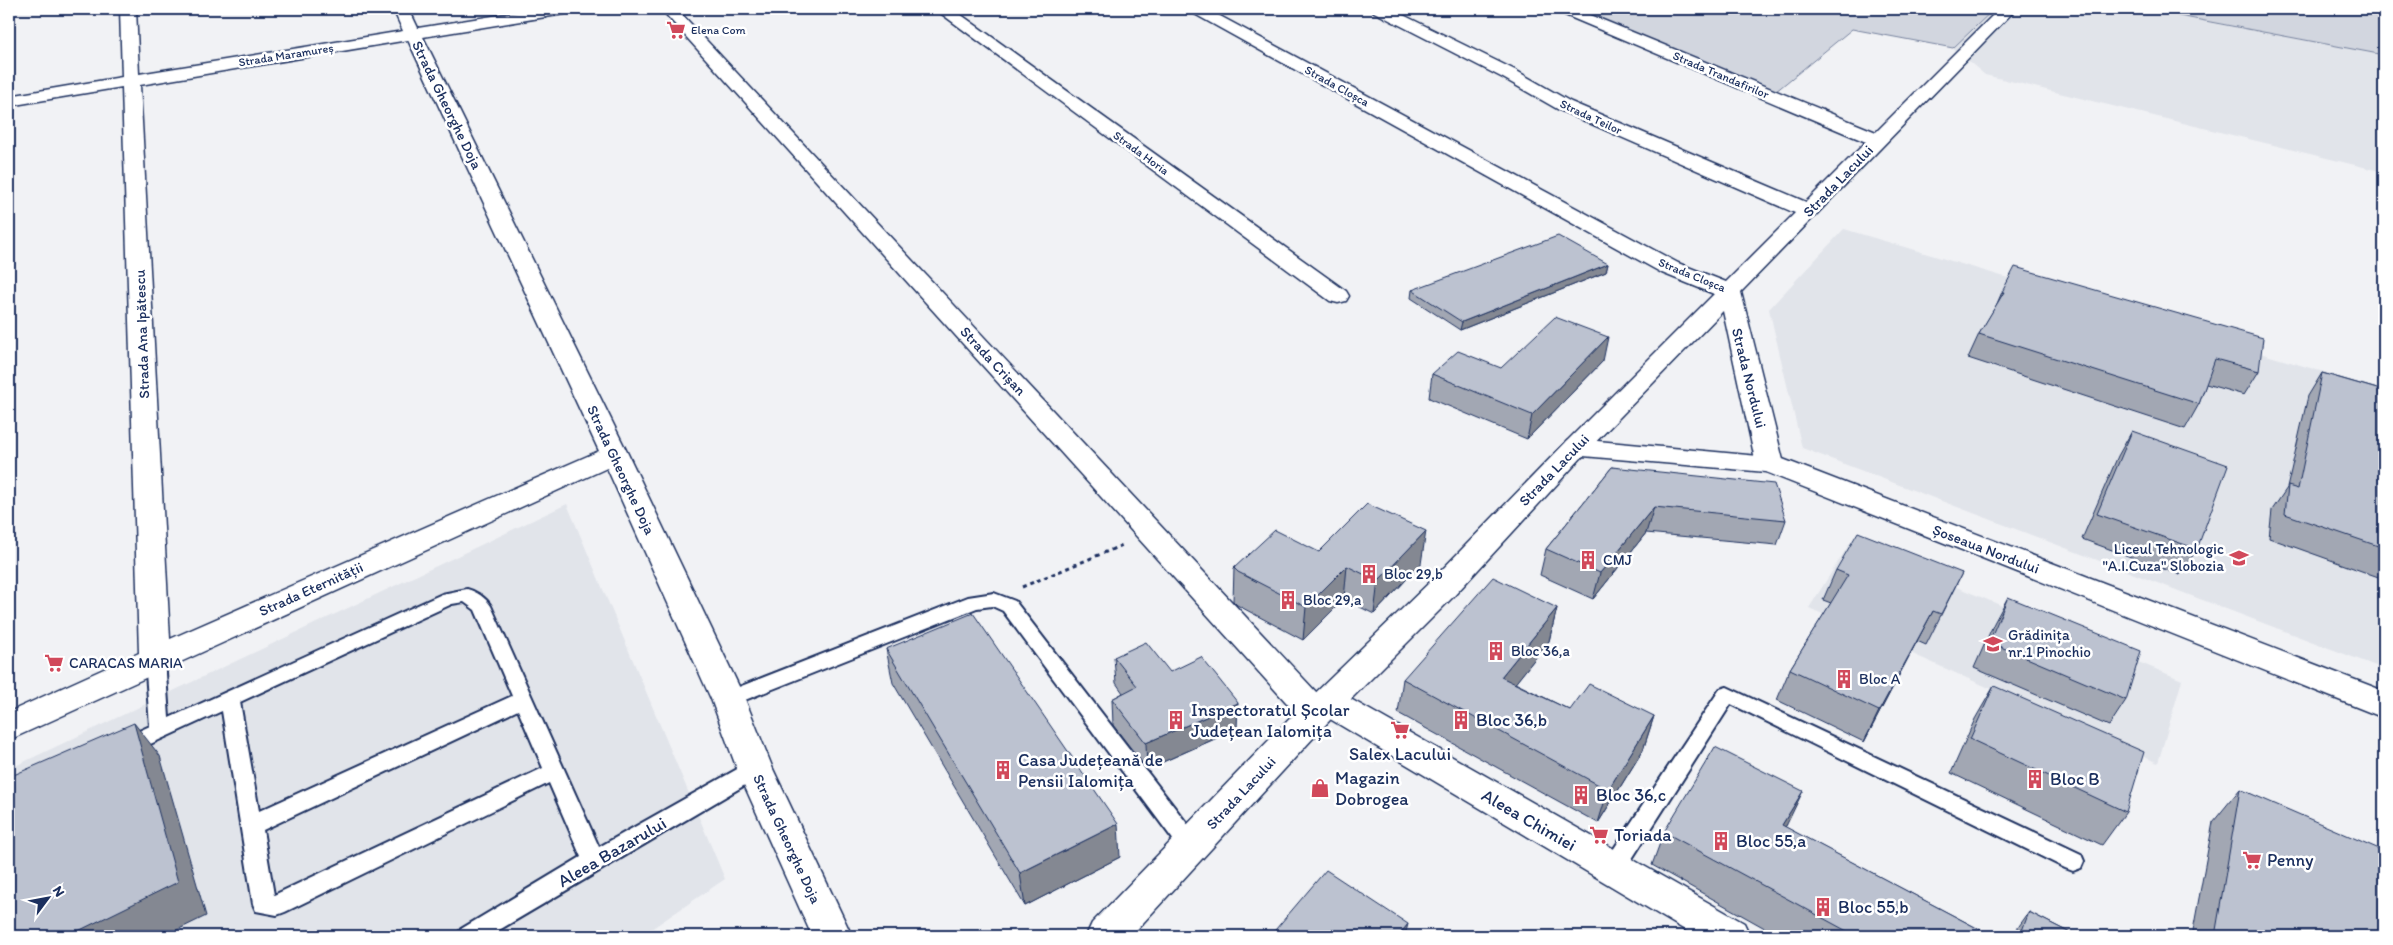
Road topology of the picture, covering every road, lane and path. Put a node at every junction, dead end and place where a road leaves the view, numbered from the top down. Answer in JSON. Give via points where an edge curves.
{"nodes":[{"id":1,"x":128,"y":9,"type":"edge"},
{"id":2,"x":401,"y":9,"type":"edge"},
{"id":3,"x":564,"y":9,"type":"edge"},
{"id":4,"x":670,"y":9,"type":"edge"},
{"id":5,"x":943,"y":9,"type":"edge"},
{"id":6,"x":1196,"y":9,"type":"edge"},
{"id":7,"x":1216,"y":9,"type":"edge"},
{"id":8,"x":1379,"y":9,"type":"edge"},
{"id":9,"x":1563,"y":9,"type":"edge"},
{"id":10,"x":2008,"y":9,"type":"edge"},
{"id":11,"x":413,"y":34,"type":"junction"},
{"id":12,"x":131,"y":80,"type":"junction"},
{"id":13,"x":9,"y":101,"type":"edge"},
{"id":14,"x":1878,"y":140,"type":"junction"},
{"id":15,"x":1810,"y":211,"type":"junction"},
{"id":16,"x":1730,"y":292,"type":"junction"},
{"id":17,"x":1338,"y":296,"type":"dead end"},
{"id":18,"x":1576,"y":447,"type":"junction"},
{"id":19,"x":614,"y":454,"type":"junction"},
{"id":20,"x":1770,"y":464,"type":"junction"},
{"id":21,"x":1151,"y":533,"type":"junction"},
{"id":22,"x":994,"y":599,"type":"junction"},
{"id":23,"x":155,"y":659,"type":"junction"},
{"id":24,"x":230,"y":699,"type":"junction"},
{"id":25,"x":728,"y":699,"type":"junction"},
{"id":26,"x":522,"y":700,"type":"junction"},
{"id":27,"x":2384,"y":705,"type":"edge"},
{"id":28,"x":1322,"y":708,"type":"junction"},
{"id":29,"x":9,"y":727,"type":"edge"},
{"id":30,"x":160,"y":730,"type":"junction"},
{"id":31,"x":107,"y":755,"type":"edge"},
{"id":32,"x":755,"y":769,"type":"junction"},
{"id":33,"x":553,"y":772,"type":"junction"},
{"id":34,"x":251,"y":825,"type":"junction"},
{"id":35,"x":1191,"y":846,"type":"junction"},
{"id":36,"x":594,"y":861,"type":"junction"},
{"id":37,"x":2073,"y":861,"type":"dead end"},
{"id":38,"x":1613,"y":869,"type":"junction"},
{"id":39,"x":469,"y":936,"type":"edge"},
{"id":40,"x":832,"y":936,"type":"edge"},
{"id":41,"x":1106,"y":936,"type":"edge"},
{"id":42,"x":1730,"y":936,"type":"edge"}],
"edges":[{"from":1,"to":12,"type":"street","name":"Strada Ana Ipătescu"},
{"from":2,"to":11,"type":"street","name":"Strada Gheorghe Doja"},
{"from":3,"to":11,"type":"street","name":"Strada Maramureș"},
{"from":4,"to":21,"type":"street","name":"Strada Crișan"},
{"from":5,"to":17,"type":"street","name":"Strada Horia"},
{"from":6,"to":16,"type":"street","name":"Strada Cloșca","via":[[1670,268]]},
{"from":7,"to":16,"type":"street","name":"Strada Cloșca","via":[[1685,260]]},
{"from":8,"to":15,"type":"street","name":"Strada Teilor","via":[[1602,123]]},
{"from":9,"to":14,"type":"street","name":"Strada Trandafirilor"},
{"from":10,"to":14,"type":"street","name":"Strada Lacului"},
{"from":11,"to":12,"type":"street","name":"Strada Maramureș"},
{"from":11,"to":19,"type":"street","name":"Strada Gheorghe Doja"},
{"from":12,"to":13,"type":"street","name":"Strada Maramureș"},
{"from":12,"to":23,"type":"street","name":"Strada Ana Ipătescu"},
{"from":14,"to":15,"type":"street","name":"Strada Lacului"},
{"from":15,"to":16,"type":"street","name":"Strada Lacului"},
{"from":16,"to":18,"type":"street","name":"Strada Lacului"},
{"from":16,"to":20,"type":"street","name":"Strada Nordului"},
{"from":18,"to":20,"type":"street","name":"Șoseaua Nordului"},
{"from":18,"to":28,"type":"street","name":"Strada Lacului","via":[[1442,589]]},
{"from":19,"to":23,"type":"street","name":"Strada Eternității"},
{"from":19,"to":25,"type":"street","name":"Strada Gheorghe Doja"},
{"from":20,"to":27,"type":"street","name":"Șoseaua Nordului"},
{"from":21,"to":22,"type":"path"},
{"from":21,"to":28,"type":"street","name":"Strada Crișan"},
{"from":22,"to":25,"type":"lane","via":[[974,602]]},
{"from":22,"to":35,"type":"lane","via":[[1009,606]]},
{"from":23,"to":29,"type":"street","name":"Strada Eternității"},
{"from":23,"to":30,"type":"lane"},
{"from":24,"to":26,"type":"lane","via":[[448,598],[468,595],[482,606]]},
{"from":24,"to":30,"type":"lane"},
{"from":24,"to":34,"type":"lane"},
{"from":25,"to":32,"type":"street","name":"Strada Gheorghe Doja"},
{"from":26,"to":33,"type":"lane"},
{"from":26,"to":34,"type":"lane"},
{"from":28,"to":35,"type":"street","name":"Strada Lacului"},
{"from":28,"to":38,"type":"street","name":"Aleea Chimiei"},
{"from":30,"to":31,"type":"lane"},
{"from":32,"to":36,"type":"lane","name":"Aleea Bazarului"},
{"from":32,"to":40,"type":"street","name":"Strada Gheorghe Doja"},
{"from":33,"to":34,"type":"lane","via":[[276,905],[264,904]]},
{"from":33,"to":36,"type":"lane"},
{"from":35,"to":41,"type":"street","name":"Strada Lacului"},
{"from":36,"to":39,"type":"lane","name":"Aleea Bazarului"},
{"from":37,"to":38,"type":"lane","via":[[1727,694]]},
{"from":38,"to":42,"type":"street","name":"Aleea Chimiei"}]}
